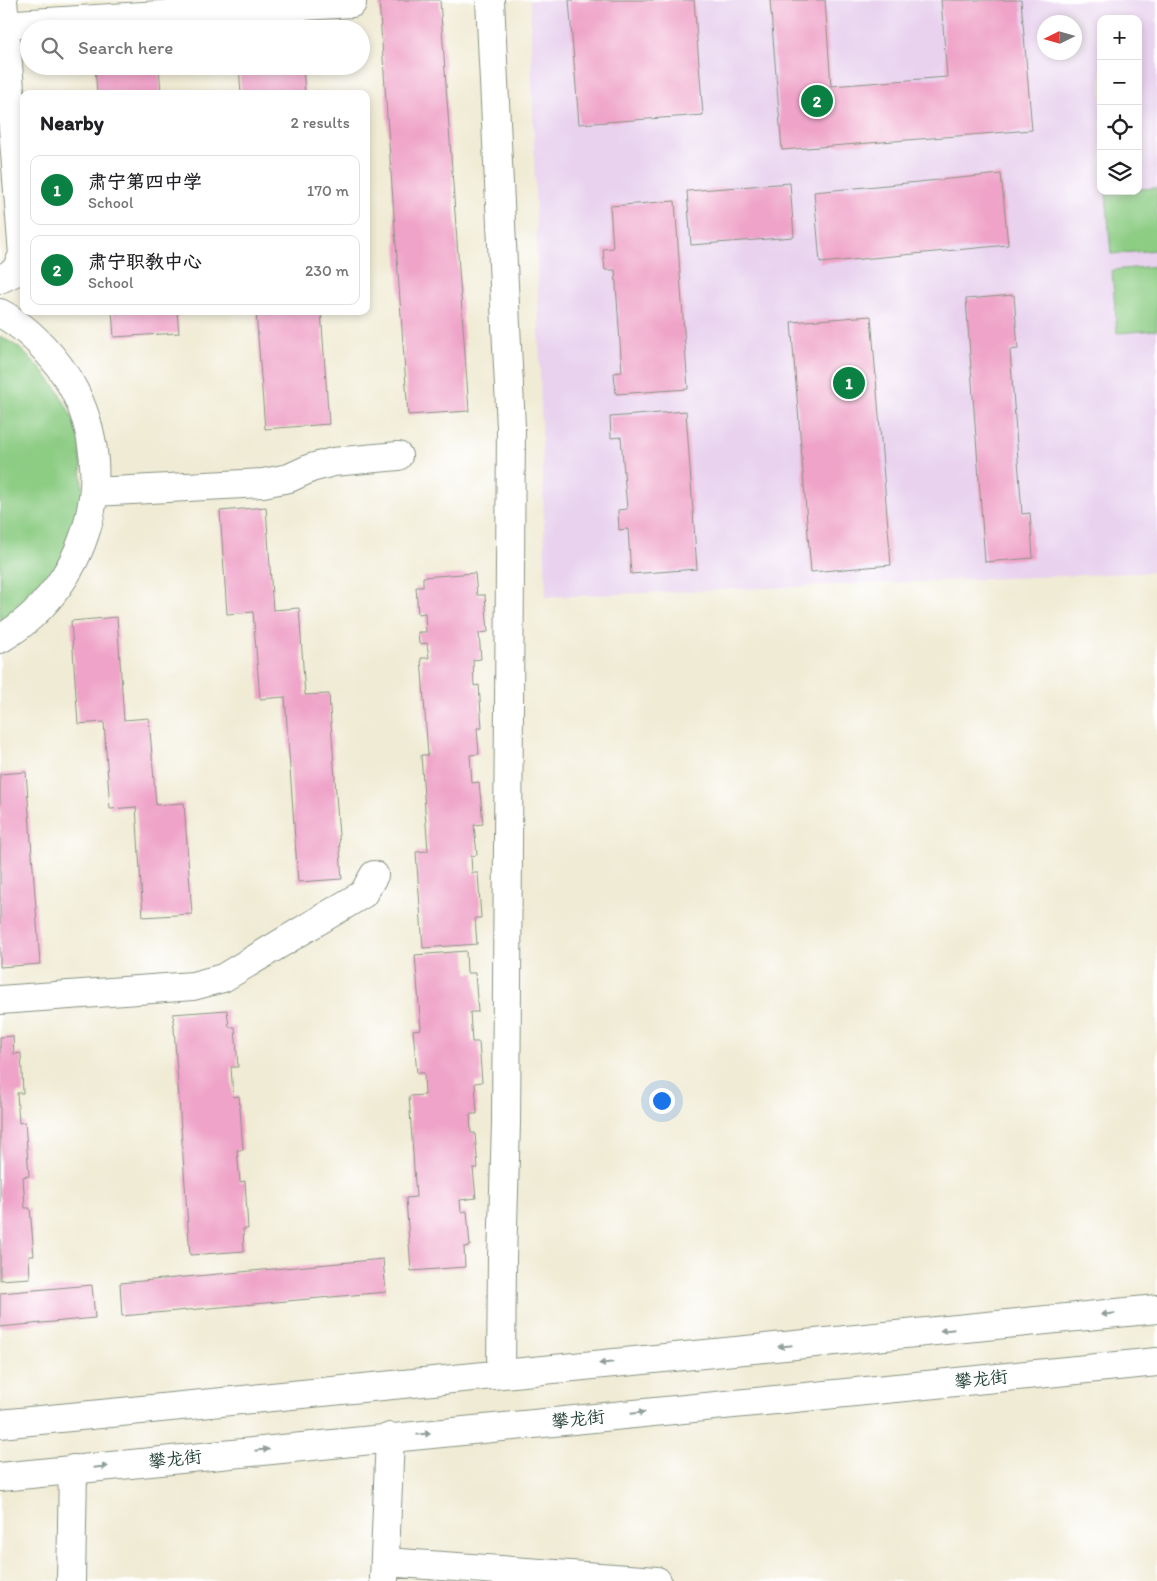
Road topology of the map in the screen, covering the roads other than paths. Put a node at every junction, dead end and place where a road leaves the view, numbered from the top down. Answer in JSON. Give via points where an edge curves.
{"nodes":[{"id":1,"x":490,"y":0,"type":"edge"},
{"id":2,"x":352,"y":2,"type":"dead end"},
{"id":3,"x":2,"y":16,"type":"edge"},
{"id":4,"x":20,"y":221,"type":"edge"},
{"id":5,"x":20,"y":261,"type":"edge"},
{"id":6,"x":0,"y":279,"type":"edge"},
{"id":7,"x":0,"y":313,"type":"edge"},
{"id":8,"x":398,"y":456,"type":"dead end"},
{"id":9,"x":94,"y":492,"type":"junction"},
{"id":10,"x":0,"y":639,"type":"edge"},
{"id":11,"x":374,"y":875,"type":"dead end"},
{"id":12,"x":0,"y":1000,"type":"edge"},
{"id":13,"x":1157,"y":1309,"type":"edge"},
{"id":14,"x":1157,"y":1362,"type":"edge"},
{"id":15,"x":501,"y":1374,"type":"junction"},
{"id":16,"x":0,"y":1424,"type":"edge"},
{"id":17,"x":390,"y":1438,"type":"junction"},
{"id":18,"x":73,"y":1470,"type":"junction"},
{"id":19,"x":0,"y":1477,"type":"edge"},
{"id":20,"x":384,"y":1572,"type":"edge"},
{"id":21,"x":71,"y":1581,"type":"edge"},
{"id":22,"x":657,"y":1581,"type":"edge"}],
"edges":[{"from":1,"to":15,"type":"street","via":[[511,427]]},
{"from":2,"to":3,"type":"street"},
{"from":3,"to":4,"type":"street"},
{"from":5,"to":6,"type":"street","via":[[15,272]]},
{"from":7,"to":9,"type":"street","via":[[28,332],[67,377],[90,432]]},
{"from":8,"to":9,"type":"street","via":[[334,462],[289,478],[262,483]]},
{"from":9,"to":10,"type":"street","via":[[80,550],[66,577],[26,622]]},
{"from":11,"to":12,"type":"street","via":[[363,894],[223,978],[193,986]]},
{"from":13,"to":15,"type":"street","one_way":true},
{"from":17,"to":14,"type":"street","name":"攀龙街","one_way":true},
{"from":15,"to":16,"type":"street"},
{"from":18,"to":17,"type":"street","name":"攀龙街","one_way":true},
{"from":17,"to":20,"type":"street"},
{"from":18,"to":19,"type":"street","name":"攀龙街"},
{"from":18,"to":21,"type":"street"},
{"from":20,"to":22,"type":"street"}]}
